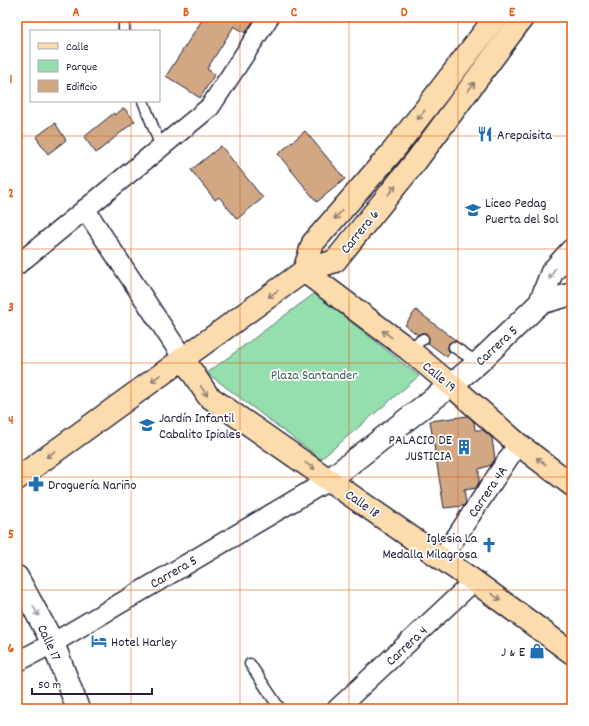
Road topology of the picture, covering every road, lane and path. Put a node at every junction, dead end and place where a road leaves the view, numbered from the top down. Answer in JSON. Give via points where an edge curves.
{"nodes":[{"id":1,"x":124,"y":17,"type":"edge"},
{"id":2,"x":269,"y":17,"type":"edge"},
{"id":3,"x":496,"y":17,"type":"edge"},
{"id":4,"x":524,"y":17,"type":"edge"},
{"id":5,"x":124,"y":30,"type":"edge"},
{"id":6,"x":143,"y":102,"type":"edge"},
{"id":7,"x":162,"y":147,"type":"junction"},
{"id":8,"x":85,"y":210,"type":"junction"},
{"id":9,"x":572,"y":250,"type":"edge"},
{"id":10,"x":17,"y":265,"type":"edge"},
{"id":11,"x":304,"y":271,"type":"junction"},
{"id":12,"x":572,"y":294,"type":"edge"},
{"id":13,"x":540,"y":303,"type":"junction"},
{"id":14,"x":454,"y":347,"type":"dead end"},
{"id":15,"x":182,"y":358,"type":"junction"},
{"id":16,"x":478,"y":363,"type":"junction"},
{"id":17,"x":451,"y":385,"type":"junction"},
{"id":18,"x":518,"y":444,"type":"junction"},
{"id":19,"x":18,"y":477,"type":"edge"},
{"id":20,"x":329,"y":480,"type":"junction"},
{"id":21,"x":572,"y":485,"type":"edge"},
{"id":22,"x":442,"y":558,"type":"junction"},
{"id":23,"x":17,"y":577,"type":"edge"},
{"id":24,"x":474,"y":581,"type":"junction"},
{"id":25,"x":53,"y":642,"type":"junction"},
{"id":26,"x":572,"y":653,"type":"edge"},
{"id":27,"x":17,"y":662,"type":"edge"},
{"id":28,"x":250,"y":664,"type":"dead end"},
{"id":29,"x":78,"y":709,"type":"edge"},
{"id":30,"x":280,"y":709,"type":"edge"},
{"id":31,"x":337,"y":709,"type":"edge"}],
"edges":[{"from":1,"to":5,"type":"lane"},
{"from":2,"to":7,"type":"street","via":[[210,107]]},
{"from":3,"to":11,"type":"main road","name":"Carrera 6","one_way":true,"via":[[393,151],[313,243]]},
{"from":11,"to":4,"type":"main road","name":"Carrera 6","one_way":true,"via":[[335,261],[416,161]]},
{"from":6,"to":7,"type":"lane"},
{"from":7,"to":8,"type":"street"},
{"from":8,"to":10,"type":"street"},
{"from":8,"to":15,"type":"street"},
{"from":9,"to":13,"type":"street","name":"Carrera 5","one_way":true,"via":[[552,272]]},
{"from":11,"to":15,"type":"main road","one_way":true},
{"from":17,"to":11,"type":"main road","name":"Calle 19","one_way":true,"via":[[416,344]]},
{"from":12,"to":13,"type":"street","name":"Carrera 5"},
{"from":13,"to":16,"type":"street","name":"Carrera 5"},
{"from":14,"to":16,"type":"lane"},
{"from":15,"to":19,"type":"main road","one_way":true},
{"from":15,"to":20,"type":"main road","name":"Calle 18","one_way":true,"via":[[208,396]]},
{"from":16,"to":17,"type":"street","name":"Carrera 5"},
{"from":17,"to":18,"type":"main road","name":"Calle 19"},
{"from":17,"to":20,"type":"street","name":"Carrera 5"},
{"from":21,"to":18,"type":"main road","name":"Calle 19","one_way":true},
{"from":18,"to":22,"type":"street","name":"Carrera 4A"},
{"from":20,"to":22,"type":"main road","name":"Calle 18"},
{"from":20,"to":25,"type":"street","name":"Carrera 5"},
{"from":22,"to":24,"type":"main road","name":"Calle 18"},
{"from":23,"to":25,"type":"street","name":"Calle 17","one_way":true},
{"from":24,"to":26,"type":"main road","name":"Calle 18","one_way":true},
{"from":24,"to":31,"type":"street","name":"Carrera 4"},
{"from":25,"to":27,"type":"street","name":"Carrera 5"},
{"from":25,"to":29,"type":"street","name":"Calle 17"},
{"from":28,"to":30,"type":"lane"}]}
